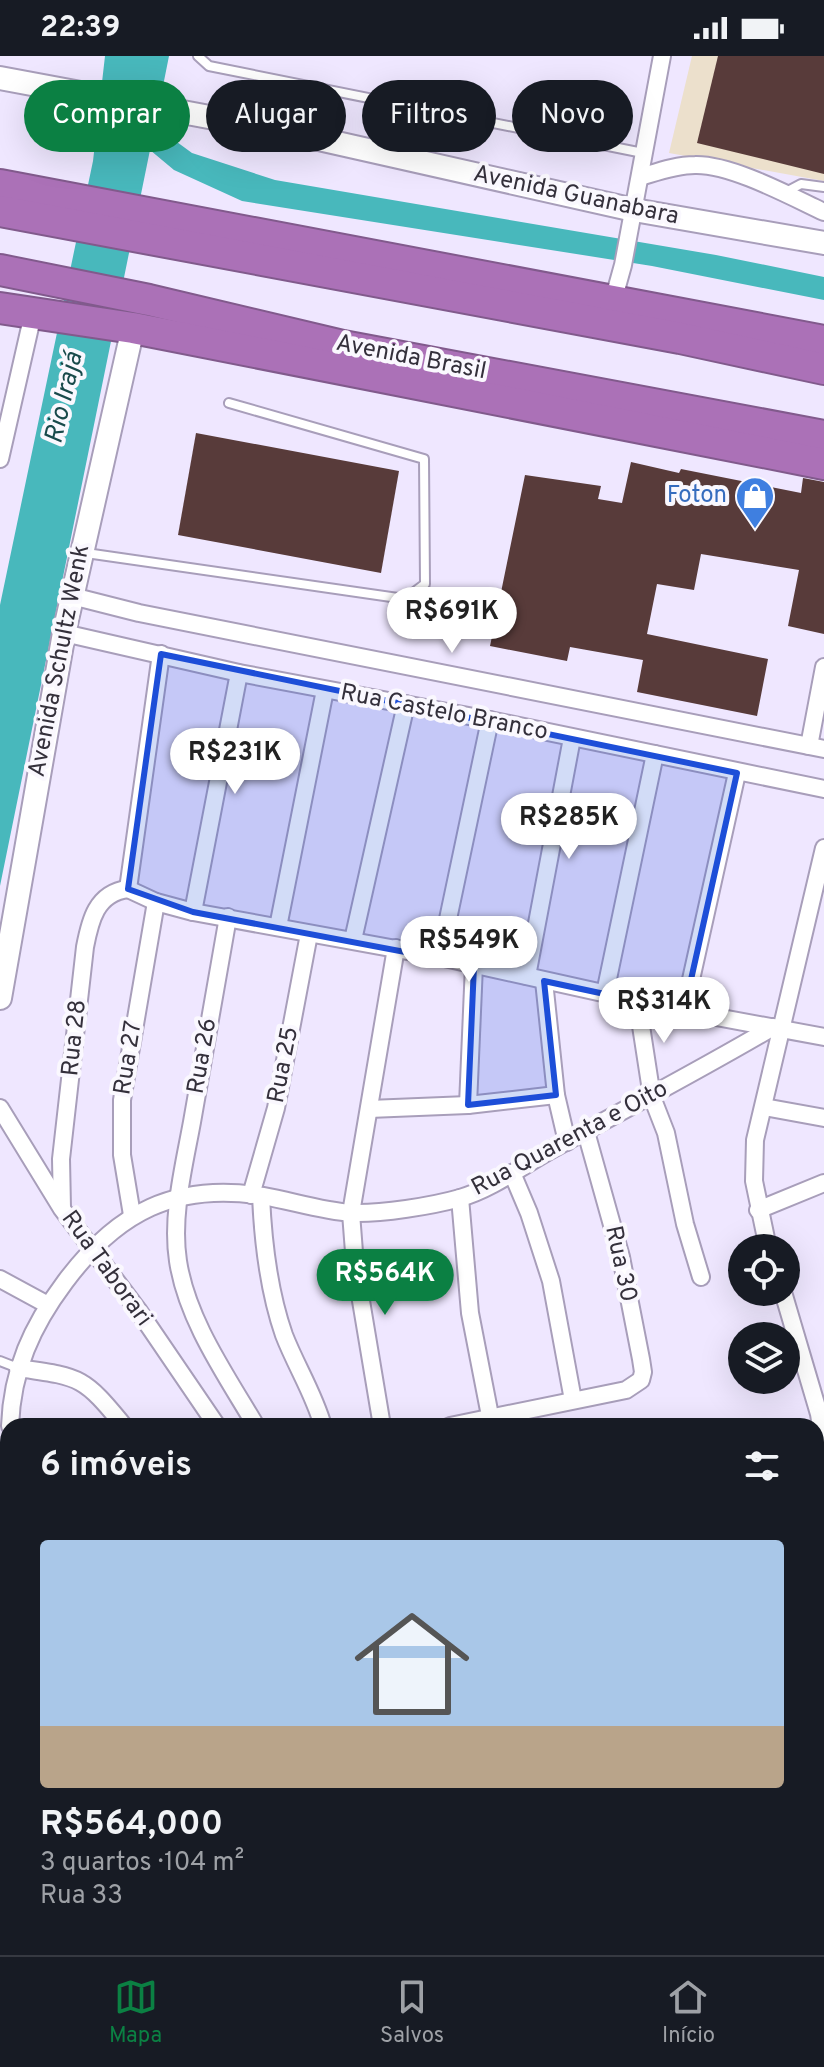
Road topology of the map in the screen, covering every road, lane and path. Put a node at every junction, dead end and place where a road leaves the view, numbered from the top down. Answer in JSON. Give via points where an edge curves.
{"nodes":[{"id":1,"x":198,"y":56,"type":"edge"},
{"id":2,"x":662,"y":56,"type":"edge"},
{"id":3,"x":0,"y":78,"type":"edge"},
{"id":4,"x":644,"y":153,"type":"junction"},
{"id":5,"x":640,"y":177,"type":"junction"},
{"id":6,"x":0,"y":185,"type":"edge"},
{"id":7,"x":824,"y":187,"type":"edge"},
{"id":8,"x":784,"y":193,"type":"junction"},
{"id":9,"x":46,"y":207,"type":"junction"},
{"id":10,"x":634,"y":210,"type":"junction"},
{"id":11,"x":0,"y":211,"type":"edge"},
{"id":12,"x":824,"y":212,"type":"edge"},
{"id":13,"x":154,"y":228,"type":"junction"},
{"id":14,"x":824,"y":243,"type":"edge"},
{"id":15,"x":0,"y":270,"type":"edge"},
{"id":16,"x":613,"y":301,"type":"junction"},
{"id":17,"x":0,"y":308,"type":"edge"},
{"id":18,"x":40,"y":314,"type":"junction"},
{"id":19,"x":123,"y":326,"type":"junction"},
{"id":20,"x":824,"y":341,"type":"edge"},
{"id":21,"x":824,"y":369,"type":"edge"},
{"id":22,"x":229,"y":403,"type":"dead end"},
{"id":23,"x":824,"y":436,"type":"edge"},
{"id":24,"x":0,"y":459,"type":"edge"},
{"id":25,"x":824,"y":464,"type":"edge"},
{"id":26,"x":81,"y":552,"type":"junction"},
{"id":27,"x":72,"y":596,"type":"junction"},
{"id":28,"x":64,"y":633,"type":"junction"},
{"id":29,"x":161,"y":654,"type":"junction"},
{"id":30,"x":824,"y":667,"type":"edge"},
{"id":31,"x":239,"y":673,"type":"junction"},
{"id":32,"x":325,"y":690,"type":"junction"},
{"id":33,"x":406,"y":704,"type":"junction"},
{"id":34,"x":490,"y":720,"type":"junction"},
{"id":35,"x":572,"y":738,"type":"junction"},
{"id":36,"x":817,"y":747,"type":"edge"},
{"id":37,"x":655,"y":754,"type":"junction"},
{"id":38,"x":737,"y":773,"type":"junction"},
{"id":39,"x":824,"y":789,"type":"edge"},
{"id":40,"x":824,"y":848,"type":"edge"},
{"id":41,"x":128,"y":889,"type":"junction"},
{"id":42,"x":156,"y":902,"type":"junction"},
{"id":43,"x":193,"y":912,"type":"junction"},
{"id":44,"x":228,"y":917,"type":"junction"},
{"id":45,"x":278,"y":927,"type":"junction"},
{"id":46,"x":309,"y":934,"type":"junction"},
{"id":47,"x":353,"y":940,"type":"junction"},
{"id":48,"x":396,"y":948,"type":"junction"},
{"id":49,"x":440,"y":957,"type":"junction"},
{"id":50,"x":474,"y":965,"type":"junction"},
{"id":51,"x":527,"y":976,"type":"junction"},
{"id":52,"x":544,"y":981,"type":"junction"},
{"id":53,"x":605,"y":993,"type":"junction"},
{"id":54,"x":0,"y":998,"type":"edge"},
{"id":55,"x":637,"y":1000,"type":"junction"},
{"id":56,"x":684,"y":1011,"type":"junction"},
{"id":57,"x":777,"y":1028,"type":"junction"},
{"id":58,"x":824,"y":1037,"type":"edge"},
{"id":59,"x":556,"y":1095,"type":"junction"},
{"id":60,"x":652,"y":1097,"type":"junction"},
{"id":61,"x":468,"y":1105,"type":"junction"},
{"id":62,"x":764,"y":1107,"type":"junction"},
{"id":63,"x":0,"y":1108,"type":"edge"},
{"id":64,"x":369,"y":1109,"type":"junction"},
{"id":65,"x":824,"y":1118,"type":"edge"},
{"id":66,"x":586,"y":1132,"type":"junction"},
{"id":67,"x":567,"y":1142,"type":"junction"},
{"id":68,"x":512,"y":1173,"type":"junction"},
{"id":69,"x":824,"y":1183,"type":"edge"},
{"id":70,"x":181,"y":1195,"type":"junction"},
{"id":71,"x":256,"y":1196,"type":"junction"},
{"id":72,"x":460,"y":1198,"type":"junction"},
{"id":73,"x":62,"y":1209,"type":"junction"},
{"id":74,"x":758,"y":1210,"type":"junction"},
{"id":75,"x":351,"y":1213,"type":"junction"},
{"id":76,"x":132,"y":1215,"type":"junction"},
{"id":77,"x":764,"y":1234,"type":"edge"},
{"id":78,"x":92,"y":1251,"type":"junction"},
{"id":79,"x":701,"y":1277,"type":"dead end"},
{"id":80,"x":0,"y":1279,"type":"edge"},
{"id":81,"x":48,"y":1305,"type":"junction"},
{"id":82,"x":787,"y":1306,"type":"edge"},
{"id":83,"x":0,"y":1361,"type":"edge"},
{"id":84,"x":18,"y":1368,"type":"junction"},
{"id":85,"x":573,"y":1400,"type":"junction"},
{"id":86,"x":10,"y":1418,"type":"edge"},
{"id":87,"x":118,"y":1418,"type":"edge"},
{"id":88,"x":212,"y":1418,"type":"edge"},
{"id":89,"x":251,"y":1418,"type":"edge"},
{"id":90,"x":320,"y":1418,"type":"edge"},
{"id":91,"x":381,"y":1418,"type":"edge"},
{"id":92,"x":490,"y":1418,"type":"edge"},
{"id":93,"x":503,"y":1418,"type":"edge"},
{"id":94,"x":820,"y":1418,"type":"edge"}],
"edges":[{"from":1,"to":4,"type":"lane","via":[[209,66]]},
{"from":2,"to":4,"type":"street"},
{"from":3,"to":10,"type":"street","name":"Avenida Guanabara","via":[[279,130]]},
{"from":4,"to":5,"type":"street"},
{"from":5,"to":8,"type":"street","via":[[710,166]]},
{"from":5,"to":10,"type":"street"},
{"from":6,"to":9,"type":"highway"},
{"from":7,"to":8,"type":"lane","via":[[801,184]]},
{"from":8,"to":12,"type":"street"},
{"from":9,"to":11,"type":"highway"},
{"from":9,"to":13,"type":"highway"},
{"from":10,"to":14,"type":"street","name":"Avenida Guanabara"},
{"from":10,"to":16,"type":"street"},
{"from":13,"to":16,"type":"highway"},
{"from":13,"to":21,"type":"highway"},
{"from":15,"to":23,"type":"highway","name":"Avenida Brasil","via":[[343,346]]},
{"from":16,"to":20,"type":"highway"},
{"from":17,"to":18,"type":"highway","name":"Avenida Brasil"},
{"from":18,"to":19,"type":"highway","name":"Avenida Brasil"},
{"from":18,"to":24,"type":"street"},
{"from":19,"to":25,"type":"highway","name":"Avenida Brasil"},
{"from":19,"to":26,"type":"street","name":"Avenida Schultz Wenk"},
{"from":22,"to":26,"type":"lane","via":[[424,459],[425,584],[405,599]]},
{"from":26,"to":27,"type":"street","name":"Avenida Schultz Wenk"},
{"from":27,"to":28,"type":"street","name":"Avenida Schultz Wenk"},
{"from":27,"to":36,"type":"street","name":"Rua Castelo Branco"},
{"from":28,"to":29,"type":"street","name":"Rua Castelo Branco"},
{"from":28,"to":54,"type":"street","name":"Avenida Schultz Wenk"},
{"from":29,"to":31,"type":"street","name":"Rua Castelo Branco"},
{"from":29,"to":41,"type":"street"},
{"from":30,"to":36,"type":"street"},
{"from":31,"to":32,"type":"street","name":"Rua Castelo Branco"},
{"from":31,"to":43,"type":"street"},
{"from":32,"to":33,"type":"street","name":"Rua Castelo Branco"},
{"from":32,"to":45,"type":"street"},
{"from":33,"to":34,"type":"street","name":"Rua Castelo Branco"},
{"from":33,"to":47,"type":"street"},
{"from":34,"to":35,"type":"street","name":"Rua Castelo Branco"},
{"from":34,"to":49,"type":"street"},
{"from":35,"to":37,"type":"street","name":"Rua Castelo Branco"},
{"from":35,"to":51,"type":"street"},
{"from":37,"to":38,"type":"street","name":"Rua Castelo Branco"},
{"from":37,"to":53,"type":"street"},
{"from":38,"to":39,"type":"street","name":"Rua Castelo Branco"},
{"from":38,"to":56,"type":"street"},
{"from":40,"to":57,"type":"street"},
{"from":41,"to":42,"type":"street"},
{"from":41,"to":73,"type":"street","name":"Rua 28","via":[[110,894],[90,920],[61,1159]]},
{"from":42,"to":43,"type":"street"},
{"from":42,"to":76,"type":"street","name":"Rua 27","via":[[122,1100],[122,1155]]},
{"from":43,"to":44,"type":"street"},
{"from":44,"to":45,"type":"street"},
{"from":44,"to":70,"type":"street","name":"Rua 26"},
{"from":45,"to":46,"type":"street"},
{"from":46,"to":47,"type":"street"},
{"from":46,"to":71,"type":"street","name":"Rua 25"},
{"from":47,"to":48,"type":"street"},
{"from":48,"to":49,"type":"street"},
{"from":48,"to":64,"type":"street"},
{"from":49,"to":50,"type":"street"},
{"from":50,"to":51,"type":"street"},
{"from":50,"to":61,"type":"street"},
{"from":51,"to":52,"type":"street"},
{"from":52,"to":53,"type":"street"},
{"from":52,"to":59,"type":"street"},
{"from":53,"to":55,"type":"street"},
{"from":55,"to":56,"type":"street"},
{"from":55,"to":60,"type":"street"},
{"from":56,"to":57,"type":"street"},
{"from":57,"to":58,"type":"street"},
{"from":57,"to":60,"type":"street","name":"Rua Quarenta e Oito"},
{"from":57,"to":62,"type":"street"},
{"from":59,"to":61,"type":"street"},
{"from":59,"to":67,"type":"street"},
{"from":60,"to":66,"type":"street","name":"Rua Quarenta e Oito"},
{"from":60,"to":79,"type":"street","via":[[666,1133]]},
{"from":61,"to":64,"type":"street"},
{"from":62,"to":65,"type":"street"},
{"from":62,"to":74,"type":"street","via":[[755,1140]]},
{"from":63,"to":73,"type":"street","name":"Rua Taborari"},
{"from":64,"to":75,"type":"street"},
{"from":66,"to":67,"type":"street","name":"Rua Quarenta e Oito"},
{"from":66,"to":85,"type":"street","name":"Rua 30","via":[[621,1257],[643,1372],[641,1380],[626,1390]]},
{"from":67,"to":68,"type":"street","name":"Rua Quarenta e Oito"},
{"from":68,"to":72,"type":"street","name":"Rua Quarenta e Oito"},
{"from":68,"to":85,"type":"street","via":[[551,1281]]},
{"from":69,"to":74,"type":"street"},
{"from":70,"to":71,"type":"street","name":"Rua Quarenta e Oito"},
{"from":70,"to":76,"type":"street","name":"Rua Quarenta e Oito"},
{"from":70,"to":89,"type":"street","name":"Rua 26","via":[[177,1246],[187,1297]]},
{"from":71,"to":75,"type":"street","name":"Rua Quarenta e Oito"},
{"from":71,"to":90,"type":"street","via":[[284,1335]]},
{"from":72,"to":75,"type":"street","name":"Rua Quarenta e Oito"},
{"from":72,"to":92,"type":"street","via":[[470,1313]]},
{"from":73,"to":78,"type":"street","name":"Rua Taborari"},
{"from":74,"to":77,"type":"street"},
{"from":75,"to":91,"type":"street"},
{"from":76,"to":78,"type":"street","name":"Rua Quarenta e Oito"},
{"from":78,"to":81,"type":"street","name":"Rua Quarenta e Oito"},
{"from":78,"to":88,"type":"street","name":"Rua Taborari"},
{"from":80,"to":81,"type":"street"},
{"from":81,"to":84,"type":"street","name":"Rua Quarenta e Oito"},
{"from":82,"to":94,"type":"street"},
{"from":83,"to":84,"type":"lane"},
{"from":84,"to":86,"type":"street","name":"Rua Quarenta e Oito"},
{"from":84,"to":87,"type":"street","via":[[82,1381]]},
{"from":85,"to":93,"type":"street"}]}
